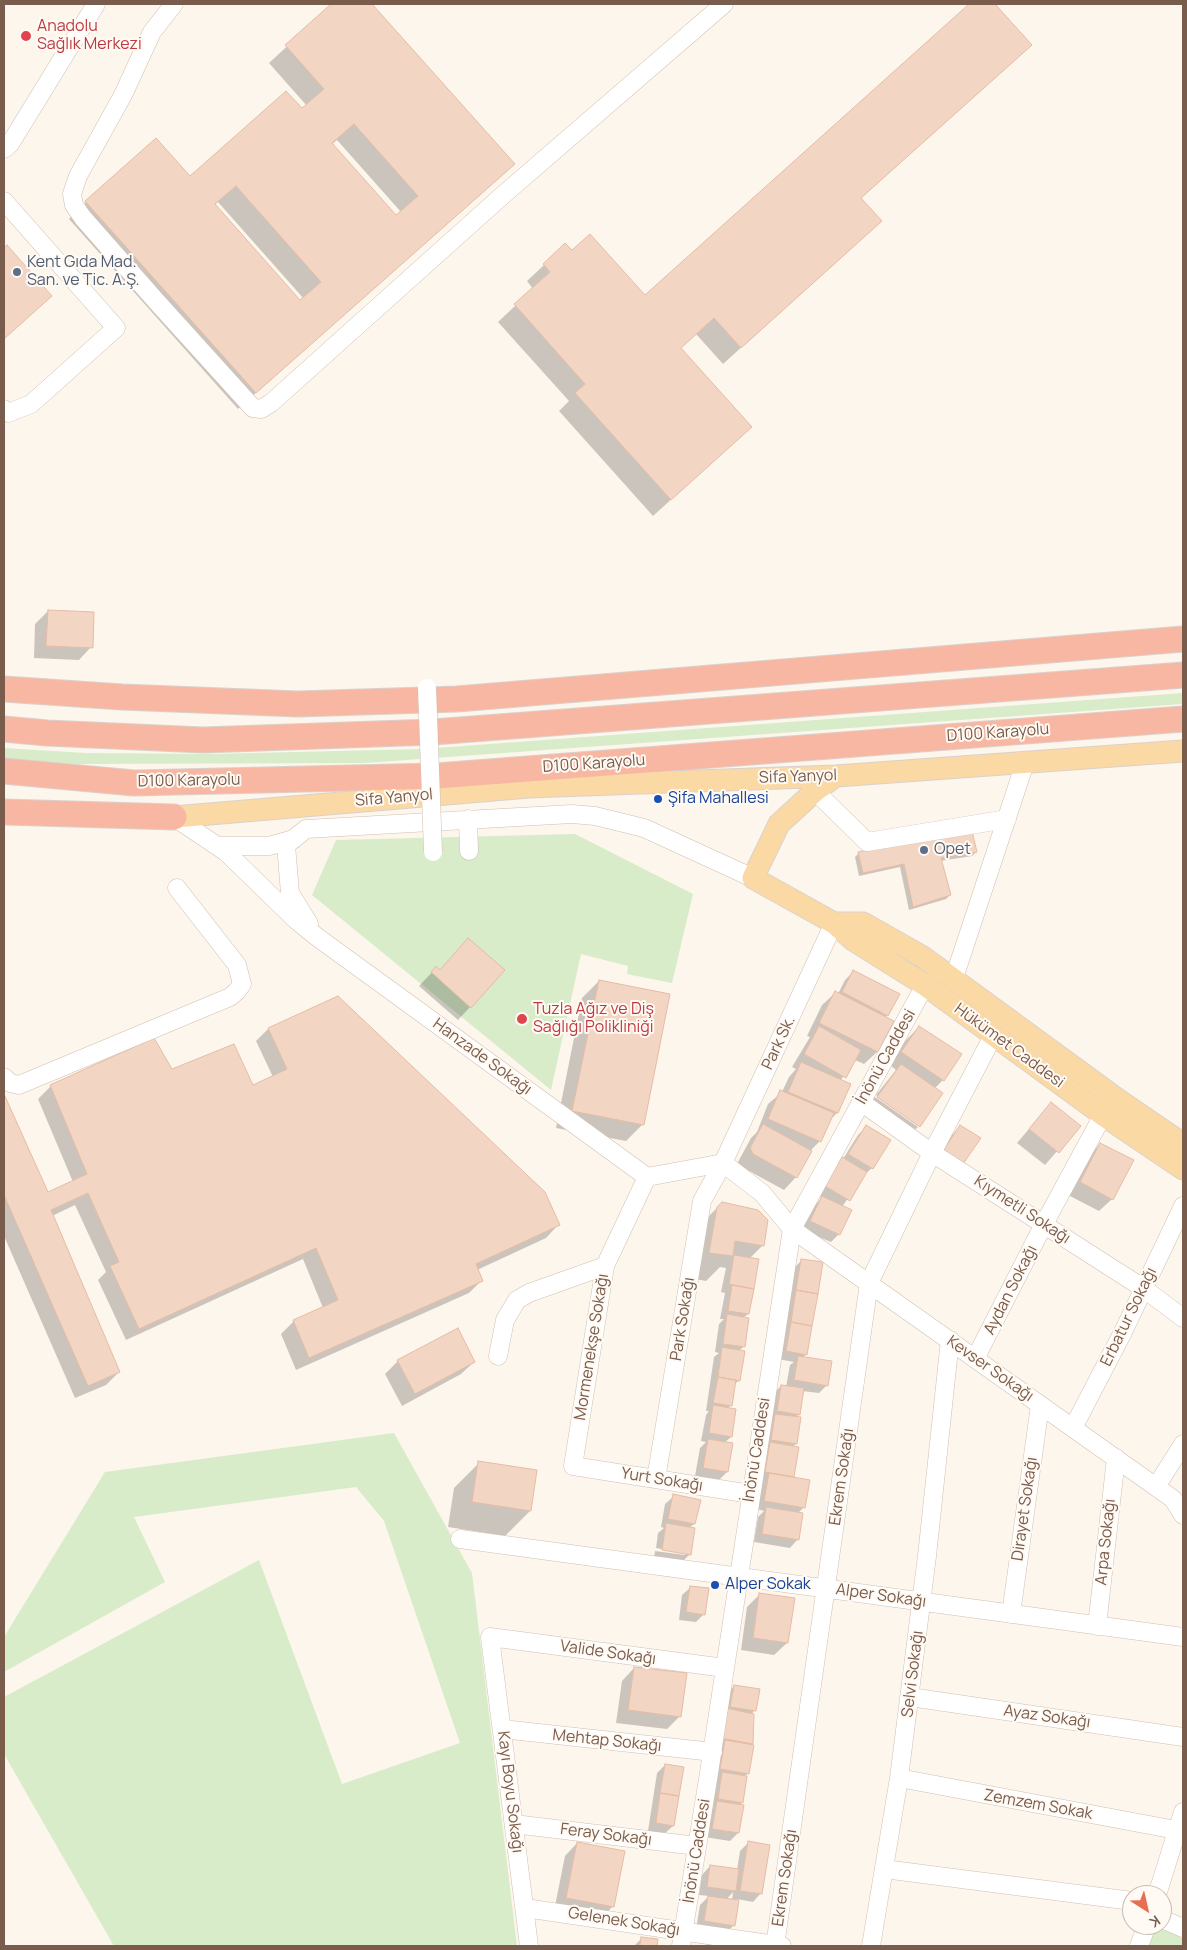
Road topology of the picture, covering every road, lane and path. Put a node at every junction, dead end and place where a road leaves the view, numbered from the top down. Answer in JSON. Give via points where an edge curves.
{"nodes":[{"id":1,"x":96,"y":4,"type":"edge"},
{"id":2,"x":174,"y":4,"type":"edge"},
{"id":3,"x":724,"y":4,"type":"edge"},
{"id":4,"x":41,"y":93,"type":"junction"},
{"id":5,"x":4,"y":130,"type":"edge"},
{"id":6,"x":4,"y":149,"type":"edge"},
{"id":7,"x":4,"y":201,"type":"edge"},
{"id":8,"x":4,"y":409,"type":"edge"},
{"id":9,"x":1183,"y":640,"type":"edge"},
{"id":10,"x":1183,"y":675,"type":"edge"},
{"id":11,"x":427,"y":688,"type":"dead end"},
{"id":12,"x":4,"y":689,"type":"edge"},
{"id":13,"x":1183,"y":719,"type":"edge"},
{"id":14,"x":4,"y":729,"type":"edge"},
{"id":15,"x":1183,"y":752,"type":"edge"},
{"id":16,"x":1025,"y":763,"type":"junction"},
{"id":17,"x":4,"y":771,"type":"edge"},
{"id":18,"x":836,"y":776,"type":"junction"},
{"id":19,"x":815,"y":791,"type":"junction"},
{"id":20,"x":4,"y":811,"type":"edge"},
{"id":21,"x":174,"y":817,"type":"junction"},
{"id":22,"x":468,"y":819,"type":"junction"},
{"id":23,"x":1006,"y":819,"type":"junction"},
{"id":24,"x":294,"y":839,"type":"junction"},
{"id":25,"x":218,"y":846,"type":"junction"},
{"id":26,"x":469,"y":851,"type":"dead end"},
{"id":27,"x":433,"y":852,"type":"dead end"},
{"id":28,"x":753,"y":878,"type":"junction"},
{"id":29,"x":177,"y":888,"type":"dead end"},
{"id":30,"x":834,"y":923,"type":"junction"},
{"id":31,"x":317,"y":937,"type":"junction"},
{"id":32,"x":954,"y":978,"type":"junction"},
{"id":33,"x":925,"y":985,"type":"junction"},
{"id":34,"x":994,"y":1034,"type":"junction"},
{"id":35,"x":4,"y":1077,"type":"edge"},
{"id":36,"x":861,"y":1102,"type":"junction"},
{"id":37,"x":1103,"y":1115,"type":"junction"},
{"id":38,"x":1183,"y":1144,"type":"edge"},
{"id":39,"x":932,"y":1153,"type":"junction"},
{"id":40,"x":723,"y":1163,"type":"junction"},
{"id":41,"x":1183,"y":1169,"type":"edge"},
{"id":42,"x":647,"y":1177,"type":"junction"},
{"id":43,"x":1183,"y":1206,"type":"edge"},
{"id":44,"x":1044,"y":1224,"type":"junction"},
{"id":45,"x":792,"y":1229,"type":"junction"},
{"id":46,"x":605,"y":1266,"type":"junction"},
{"id":47,"x":869,"y":1283,"type":"junction"},
{"id":48,"x":1143,"y":1288,"type":"junction"},
{"id":49,"x":1183,"y":1318,"type":"edge"},
{"id":50,"x":950,"y":1340,"type":"junction"},
{"id":51,"x":498,"y":1356,"type":"dead end"},
{"id":52,"x":975,"y":1359,"type":"junction"},
{"id":53,"x":1040,"y":1405,"type":"junction"},
{"id":54,"x":1073,"y":1428,"type":"junction"},
{"id":55,"x":1183,"y":1444,"type":"edge"},
{"id":56,"x":1116,"y":1458,"type":"junction"},
{"id":57,"x":573,"y":1466,"type":"joint"},
{"id":58,"x":656,"y":1479,"type":"junction"},
{"id":59,"x":1156,"y":1487,"type":"junction"},
{"id":60,"x":751,"y":1494,"type":"junction"},
{"id":61,"x":1183,"y":1515,"type":"edge"},
{"id":62,"x":460,"y":1539,"type":"dead end"},
{"id":63,"x":738,"y":1577,"type":"junction"},
{"id":64,"x":826,"y":1589,"type":"junction"},
{"id":65,"x":921,"y":1602,"type":"junction"},
{"id":66,"x":1011,"y":1614,"type":"junction"},
{"id":67,"x":1097,"y":1626,"type":"junction"},
{"id":68,"x":1183,"y":1633,"type":"edge"},
{"id":69,"x":490,"y":1637,"type":"joint"},
{"id":70,"x":1183,"y":1637,"type":"edge"},
{"id":71,"x":725,"y":1668,"type":"junction"},
{"id":72,"x":910,"y":1697,"type":"junction"},
{"id":73,"x":502,"y":1729,"type":"junction"},
{"id":74,"x":1183,"y":1736,"type":"edge"},
{"id":75,"x":713,"y":1752,"type":"junction"},
{"id":76,"x":899,"y":1778,"type":"junction"},
{"id":77,"x":1183,"y":1812,"type":"edge"},
{"id":78,"x":514,"y":1824,"type":"junction"},
{"id":79,"x":1176,"y":1830,"type":"junction"},
{"id":80,"x":697,"y":1846,"type":"junction"},
{"id":81,"x":884,"y":1869,"type":"junction"},
{"id":82,"x":1160,"y":1885,"type":"edge"},
{"id":83,"x":1122,"y":1900,"type":"edge"},
{"id":84,"x":525,"y":1908,"type":"junction"},
{"id":85,"x":682,"y":1939,"type":"edge"},
{"id":86,"x":529,"y":1946,"type":"edge"},
{"id":87,"x":777,"y":1946,"type":"edge"},
{"id":88,"x":871,"y":1946,"type":"edge"}],
"edges":[{"from":1,"to":4,"type":"street"},
{"from":2,"to":3,"type":"street","via":[[152,32],[123,95],[78,176],[72,194],[74,205],[252,408],[261,409]]},
{"from":4,"to":5,"type":"street"},
{"from":4,"to":6,"type":"street"},
{"from":7,"to":8,"type":"street","via":[[116,328],[31,404],[8,412]]},
{"from":9,"to":12,"type":"highway","via":[[298,704]]},
{"from":10,"to":14,"type":"highway","via":[[433,732],[203,740]]},
{"from":11,"to":27,"type":"street","bridge":true},
{"from":13,"to":17,"type":"highway","name":"D100 Karayolu","via":[[436,776],[134,783]]},
{"from":15,"to":16,"type":"main road","name":"Sifa Yanyol"},
{"from":16,"to":18,"type":"main road","name":"Sifa Yanyol"},
{"from":16,"to":23,"type":"street"},
{"from":18,"to":19,"type":"main road"},
{"from":18,"to":21,"type":"main road","name":"Sifa Yanyol","via":[[529,787]]},
{"from":19,"to":23,"type":"street","via":[[867,842]]},
{"from":19,"to":28,"type":"main road","via":[[779,824]]},
{"from":20,"to":21,"type":"highway"},
{"from":21,"to":25,"type":"street","name":"Hanzade Sokağı"},
{"from":22,"to":24,"type":"street","via":[[306,829]]},
{"from":22,"to":26,"type":"street"},
{"from":22,"to":28,"type":"street","via":[[572,814],[595,816],[644,828]]},
{"from":23,"to":32,"type":"street"},
{"from":24,"to":25,"type":"street","via":[[269,846]]},
{"from":24,"to":31,"type":"street","via":[[286,845],[290,893]]},
{"from":25,"to":31,"type":"street","name":"Hanzade Sokağı"},
{"from":28,"to":30,"type":"main road","name":"Hükümet Caddesi"},
{"from":29,"to":35,"type":"street","via":[[237,965],[242,984],[237,992],[19,1085]]},
{"from":30,"to":32,"type":"main road","name":"Hükümet Caddesi","via":[[863,923]]},
{"from":30,"to":33,"type":"main road","name":"Hükümet Caddesi","via":[[853,940]]},
{"from":30,"to":40,"type":"street","name":"Park Sk."},
{"from":31,"to":42,"type":"street","name":"Hanzade Sokağı"},
{"from":32,"to":38,"type":"main road","name":"Hükümet Caddesi"},
{"from":33,"to":34,"type":"main road","name":"Hükümet Caddesi"},
{"from":33,"to":36,"type":"street","name":"İnönü Caddesi"},
{"from":34,"to":37,"type":"main road","name":"Hükümet Caddesi"},
{"from":34,"to":39,"type":"street","name":"Ekrem Sokağı"},
{"from":36,"to":39,"type":"street","name":"Kıymetli Sokağı"},
{"from":36,"to":45,"type":"street","name":"İnönü Caddesi"},
{"from":37,"to":41,"type":"main road","name":"Hükümet Caddesi"},
{"from":37,"to":44,"type":"street","name":"Aydan Sokağı"},
{"from":39,"to":44,"type":"street","name":"Kıymetli Sokağı"},
{"from":39,"to":47,"type":"street","name":"Ekrem Sokağı"},
{"from":40,"to":42,"type":"street"},
{"from":40,"to":45,"type":"street","name":"Kevser Sokağı","via":[[762,1193]]},
{"from":40,"to":58,"type":"street","name":"Park Sokağı","via":[[702,1202]]},
{"from":42,"to":46,"type":"street","name":"Mormenekşe Sokağı"},
{"from":43,"to":48,"type":"street","name":"Erbatur Sokağı"},
{"from":44,"to":48,"type":"street","name":"Kıymetli Sokağı"},
{"from":44,"to":52,"type":"street","name":"Aydan Sokağı"},
{"from":45,"to":47,"type":"street","name":"Kevser Sokağı"},
{"from":45,"to":60,"type":"street","name":"İnönü Caddesi"},
{"from":46,"to":51,"type":"street","via":[[517,1300],[505,1320]]},
{"from":46,"to":57,"type":"street","name":"Mormenekşe Sokağı"},
{"from":47,"to":50,"type":"street","name":"Kevser Sokağı"},
{"from":47,"to":64,"type":"street","name":"Ekrem Sokağı"},
{"from":48,"to":49,"type":"street","name":"Kıymetli Sokağı"},
{"from":48,"to":54,"type":"street","name":"Erbatur Sokağı"},
{"from":50,"to":52,"type":"street","name":"Kevser Sokağı"},
{"from":50,"to":65,"type":"street","name":"Selvi Sokağı"},
{"from":52,"to":53,"type":"street","name":"Kevser Sokağı"},
{"from":53,"to":54,"type":"street","name":"Kevser Sokağı"},
{"from":53,"to":66,"type":"street","name":"Dirayet Sokağı"},
{"from":54,"to":56,"type":"street","name":"Kevser Sokağı"},
{"from":55,"to":59,"type":"street"},
{"from":56,"to":59,"type":"street","name":"Kevser Sokağı"},
{"from":56,"to":67,"type":"street","name":"Arpa Sokağı"},
{"from":57,"to":58,"type":"street","name":"Yurt Sokağı"},
{"from":58,"to":60,"type":"street","name":"Yurt Sokağı"},
{"from":59,"to":61,"type":"street","name":"Kevser Sokağı","via":[[1173,1499]]},
{"from":60,"to":63,"type":"street","name":"İnönü Caddesi"},
{"from":62,"to":63,"type":"street","name":"Alper Sokağı"},
{"from":63,"to":64,"type":"street","name":"Alper Sokağı"},
{"from":63,"to":71,"type":"street","name":"İnönü Caddesi"},
{"from":64,"to":65,"type":"street","name":"Alper Sokağı"},
{"from":64,"to":87,"type":"street","name":"Ekrem Sokağı"},
{"from":65,"to":66,"type":"street","name":"Alper Sokağı"},
{"from":65,"to":72,"type":"street","name":"Selvi Sokağı"},
{"from":66,"to":67,"type":"street","name":"Alper Sokağı"},
{"from":67,"to":70,"type":"street","name":"Alper Sokağı"},
{"from":68,"to":70,"type":"street"},
{"from":69,"to":71,"type":"street","name":"Valide Sokağı"},
{"from":69,"to":73,"type":"street","name":"Kayı Boyu Sokağı"},
{"from":71,"to":75,"type":"street","name":"İnönü Caddesi"},
{"from":72,"to":74,"type":"street","name":"Ayaz Sokağı"},
{"from":72,"to":76,"type":"street","name":"Selvi Sokağı"},
{"from":73,"to":75,"type":"street","name":"Mehtap Sokağı"},
{"from":73,"to":78,"type":"street","name":"Kayı Boyu Sokağı"},
{"from":75,"to":80,"type":"street","name":"İnönü Caddesi"},
{"from":76,"to":79,"type":"street","name":"Zemzem Sokak"},
{"from":76,"to":81,"type":"street","name":"Selvi Sokağı"},
{"from":77,"to":79,"type":"street"},
{"from":78,"to":80,"type":"street","name":"Feray Sokağı"},
{"from":78,"to":84,"type":"street","name":"Kayı Boyu Sokağı"},
{"from":79,"to":82,"type":"street"},
{"from":80,"to":85,"type":"street","name":"İnönü Caddesi"},
{"from":81,"to":83,"type":"street"},
{"from":81,"to":88,"type":"street","name":"Selvi Sokağı"},
{"from":84,"to":85,"type":"street","name":"Gelenek Sokağı"},
{"from":84,"to":86,"type":"street","name":"Kayı Boyu Sokağı"},
{"from":85,"to":87,"type":"street","name":"Gelenek Sokağı"}]}
